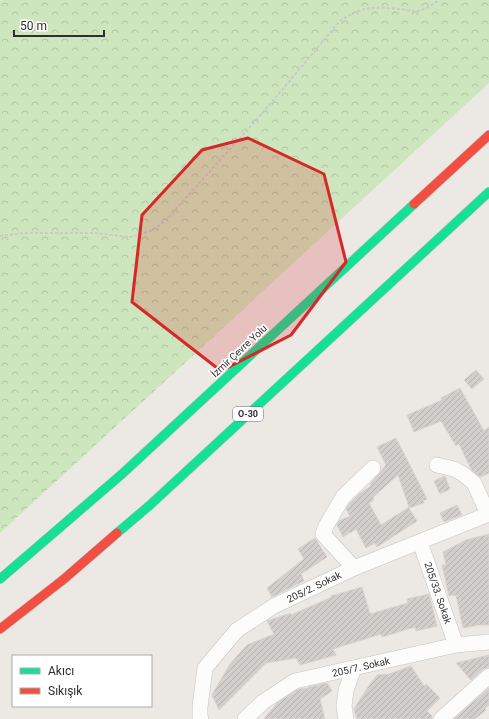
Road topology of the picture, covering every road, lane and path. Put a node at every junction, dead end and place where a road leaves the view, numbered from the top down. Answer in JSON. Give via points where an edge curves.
{"nodes":[{"id":1,"x":439,"y":0,"type":"edge"},
{"id":2,"x":489,"y":135,"type":"edge"},
{"id":3,"x":489,"y":192,"type":"edge"},
{"id":4,"x":0,"y":236,"type":"edge"},
{"id":5,"x":437,"y":465,"type":"dead end"},
{"id":6,"x":373,"y":468,"type":"dead end"},
{"id":7,"x":489,"y":514,"type":"edge"},
{"id":8,"x":420,"y":542,"type":"junction"},
{"id":9,"x":354,"y":568,"type":"junction"},
{"id":10,"x":64,"y":578,"type":"junction"},
{"id":11,"x":0,"y":579,"type":"edge"},
{"id":12,"x":0,"y":629,"type":"edge"},
{"id":13,"x":0,"y":635,"type":"edge"},
{"id":14,"x":489,"y":642,"type":"edge"},
{"id":15,"x":456,"y":645,"type":"junction"},
{"id":16,"x":354,"y":668,"type":"junction"},
{"id":17,"x":489,"y":676,"type":"edge"},
{"id":18,"x":201,"y":719,"type":"edge"},
{"id":19,"x":245,"y":719,"type":"edge"},
{"id":20,"x":346,"y":719,"type":"edge"},
{"id":21,"x":441,"y":719,"type":"edge"}],
"edges":[{"from":1,"to":4,"type":"path","via":[[418,11],[380,7],[361,10],[339,22],[266,109],[166,220],[153,230],[130,236],[95,233],[23,233]]},
{"from":2,"to":11,"type":"highway","name":"İzmir Çevre Yolu","via":[[122,474]]},
{"from":3,"to":10,"type":"highway","number":"O-30","via":[[150,505]]},
{"from":5,"to":7,"type":"street","via":[[454,469],[474,483]]},
{"from":6,"to":9,"type":"street","via":[[343,498],[323,534]]},
{"from":7,"to":8,"type":"street","name":"205/2. Sokak"},
{"from":8,"to":9,"type":"street","name":"205/2. Sokak"},
{"from":8,"to":15,"type":"street","name":"205/33. Sokak"},
{"from":9,"to":18,"type":"street","name":"205/2. Sokak","via":[[274,606],[236,630],[205,668],[200,706]]},
{"from":10,"to":12,"type":"highway","number":"O-30"},
{"from":10,"to":13,"type":"highway"},
{"from":14,"to":15,"type":"street","name":"205/7. Sokak"},
{"from":15,"to":16,"type":"street","name":"205/7. Sokak"},
{"from":16,"to":19,"type":"street","name":"205/7. Sokak","via":[[295,681],[263,702]]},
{"from":16,"to":20,"type":"street","via":[[346,690]]},
{"from":17,"to":21,"type":"street"}]}
